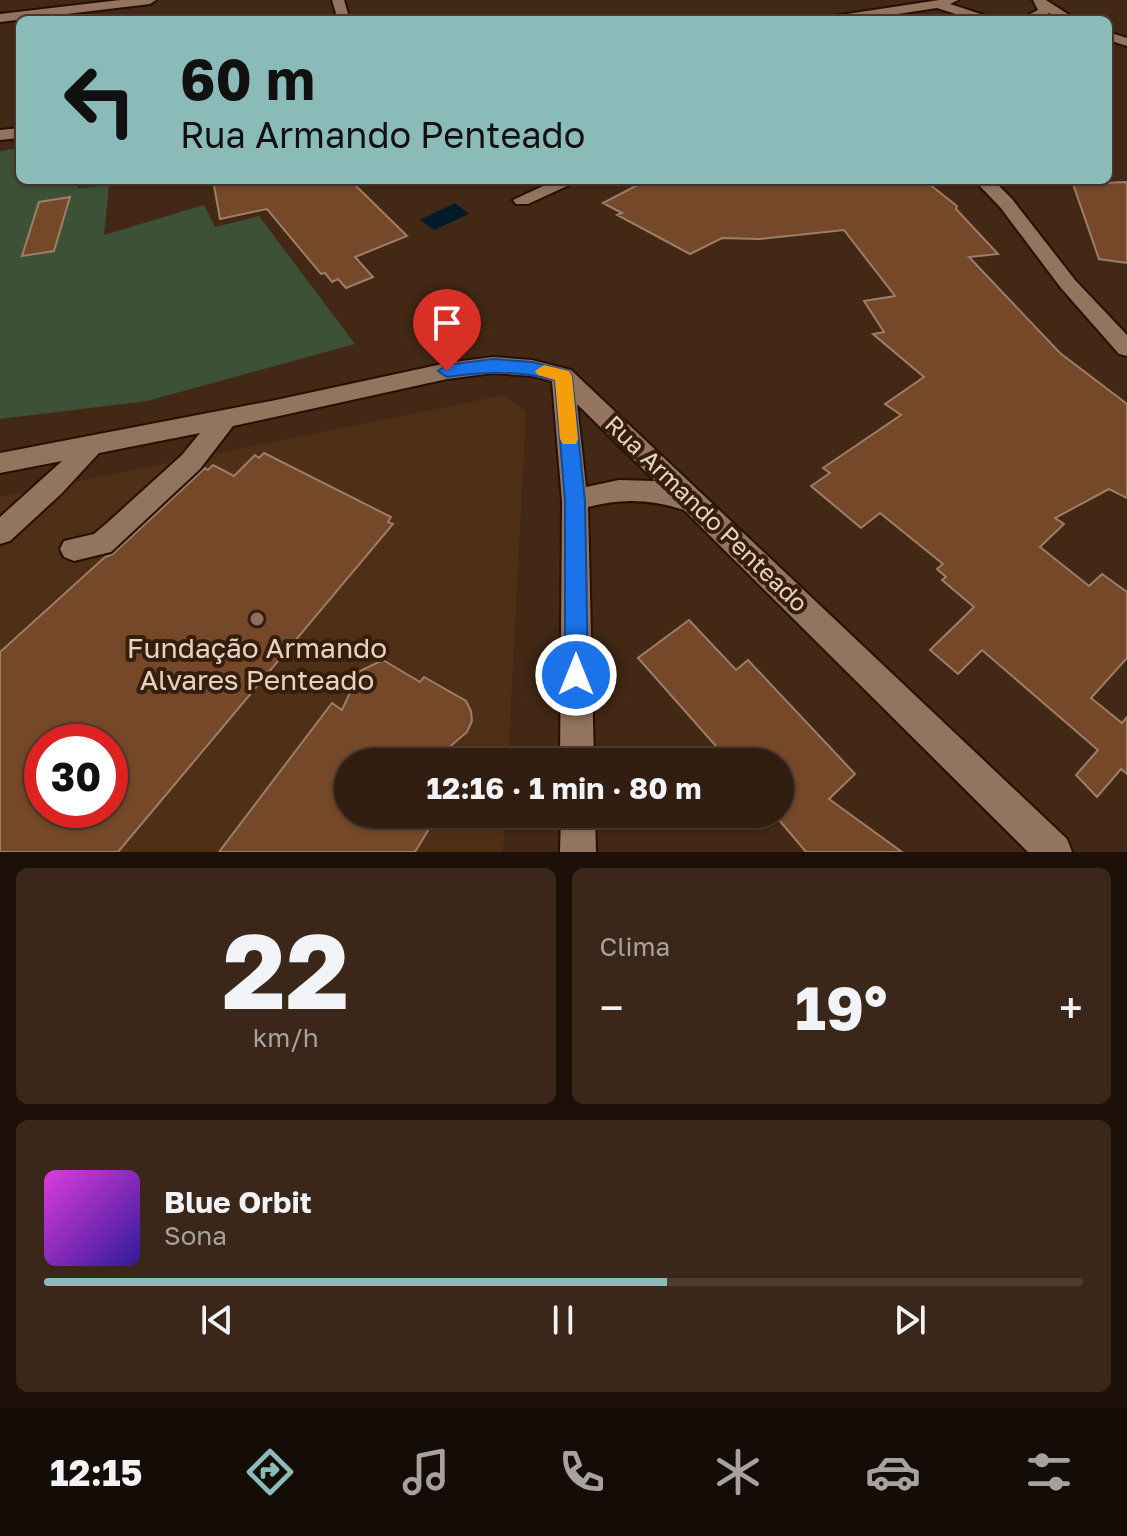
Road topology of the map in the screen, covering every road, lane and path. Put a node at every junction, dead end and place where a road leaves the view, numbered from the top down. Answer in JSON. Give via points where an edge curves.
{"nodes":[{"id":1,"x":150,"y":0,"type":"edge"},
{"id":2,"x":952,"y":0,"type":"edge"},
{"id":3,"x":934,"y":2,"type":"edge"},
{"id":4,"x":1042,"y":3,"type":"edge"},
{"id":5,"x":17,"y":16,"type":"edge"},
{"id":6,"x":856,"y":16,"type":"edge"},
{"id":7,"x":972,"y":16,"type":"edge"},
{"id":8,"x":1064,"y":16,"type":"edge"},
{"id":9,"x":561,"y":184,"type":"edge"},
{"id":10,"x":987,"y":184,"type":"edge"},
{"id":11,"x":522,"y":200,"type":"dead end"},
{"id":12,"x":1127,"y":349,"type":"edge"},
{"id":13,"x":563,"y":376,"type":"junction"},
{"id":14,"x":225,"y":419,"type":"junction"},
{"id":15,"x":92,"y":445,"type":"junction"},
{"id":16,"x":0,"y":463,"type":"edge"},
{"id":17,"x":575,"y":501,"type":"junction"},
{"id":18,"x":696,"y":503,"type":"junction"},
{"id":19,"x":0,"y":533,"type":"edge"},
{"id":20,"x":74,"y":549,"type":"dead end"},
{"id":21,"x":577,"y":748,"type":"edge"},
{"id":22,"x":578,"y":828,"type":"edge"},
{"id":23,"x":578,"y":852,"type":"edge"},
{"id":24,"x":1054,"y":852,"type":"edge"}],
"edges":[{"from":1,"to":5,"type":"street"},
{"from":2,"to":3,"type":"street"},
{"from":3,"to":6,"type":"street"},
{"from":3,"to":7,"type":"street"},
{"from":4,"to":8,"type":"street"},
{"from":9,"to":11,"type":"street"},
{"from":10,"to":12,"type":"street"},
{"from":13,"to":14,"type":"street","via":[[493,365]]},
{"from":13,"to":17,"type":"street"},
{"from":13,"to":18,"type":"street","name":"Rua Armando Penteado"},
{"from":14,"to":15,"type":"street"},
{"from":14,"to":20,"type":"street","via":[[191,462],[117,531],[101,544]]},
{"from":15,"to":16,"type":"street"},
{"from":15,"to":19,"type":"street"},
{"from":17,"to":18,"type":"street","via":[[611,489],[641,489]]},
{"from":17,"to":21,"type":"street"},
{"from":18,"to":24,"type":"street","name":"Rua Armando Penteado"},
{"from":22,"to":23,"type":"street"}]}
